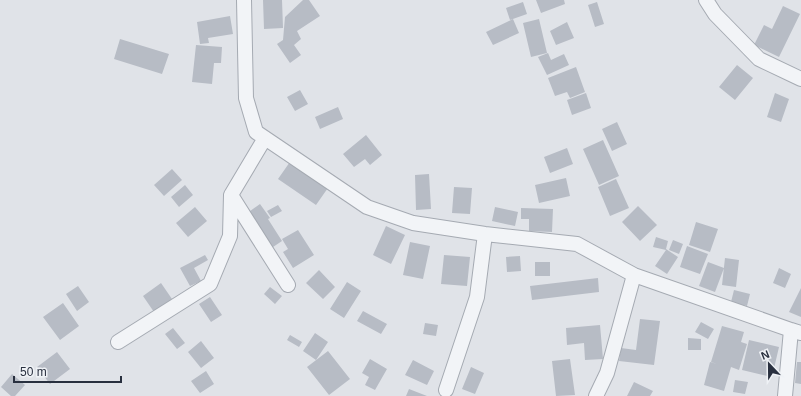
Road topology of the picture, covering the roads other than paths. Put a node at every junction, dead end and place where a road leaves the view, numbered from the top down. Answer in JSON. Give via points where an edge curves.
{"nodes":[{"id":1,"x":244,"y":0,"type":"edge"},
{"id":2,"x":706,"y":0,"type":"edge"},
{"id":3,"x":801,"y":79,"type":"edge"},
{"id":4,"x":266,"y":138,"type":"junction"},
{"id":5,"x":231,"y":195,"type":"junction"},
{"id":6,"x":485,"y":234,"type":"junction"},
{"id":7,"x":634,"y":274,"type":"junction"},
{"id":8,"x":288,"y":285,"type":"dead end"},
{"id":9,"x":796,"y":332,"type":"edge"},
{"id":10,"x":118,"y":342,"type":"dead end"},
{"id":11,"x":446,"y":390,"type":"dead end"},
{"id":12,"x":596,"y":396,"type":"edge"},
{"id":13,"x":785,"y":396,"type":"edge"}],
"edges":[{"from":1,"to":4,"type":"street","via":[[246,98],[256,132]]},
{"from":2,"to":3,"type":"street","via":[[714,14],[759,59]]},
{"from":4,"to":5,"type":"street"},
{"from":4,"to":6,"type":"street","via":[[367,207],[413,223]]},
{"from":5,"to":8,"type":"street"},
{"from":5,"to":10,"type":"street","via":[[230,236],[210,284]]},
{"from":6,"to":7,"type":"street","via":[[577,244]]},
{"from":6,"to":11,"type":"street","via":[[477,298]]},
{"from":7,"to":9,"type":"street"},
{"from":7,"to":12,"type":"street","via":[[606,373]]},
{"from":9,"to":13,"type":"street"}]}
